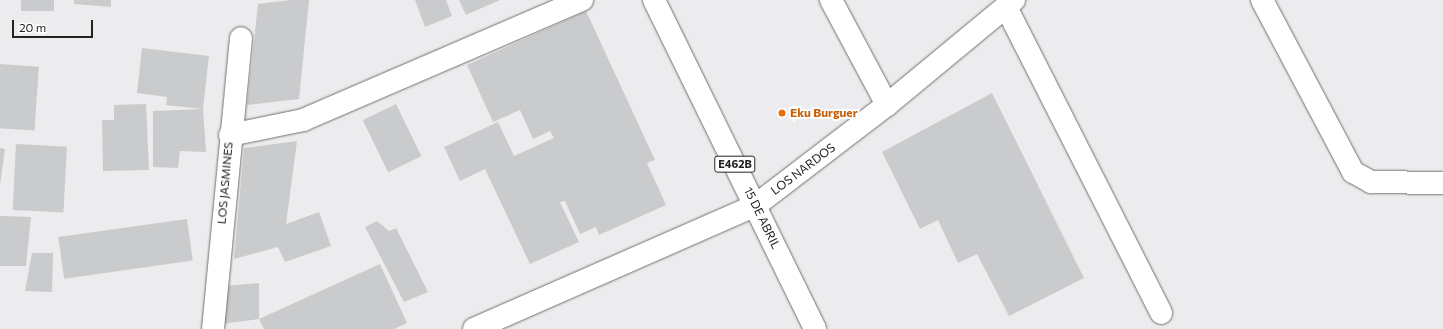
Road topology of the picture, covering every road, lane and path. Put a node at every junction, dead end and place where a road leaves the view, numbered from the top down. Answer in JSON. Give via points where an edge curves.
{"nodes":[{"id":1,"x":582,"y":0,"type":"edge"},
{"id":2,"x":654,"y":0,"type":"edge"},
{"id":3,"x":831,"y":0,"type":"edge"},
{"id":4,"x":1262,"y":0,"type":"edge"},
{"id":5,"x":1010,"y":2,"type":"edge"},
{"id":6,"x":241,"y":38,"type":"dead end"},
{"id":7,"x":887,"y":105,"type":"junction"},
{"id":8,"x":230,"y":135,"type":"junction"},
{"id":9,"x":1443,"y":183,"type":"edge"},
{"id":10,"x":756,"y":205,"type":"junction"},
{"id":11,"x":1161,"y":313,"type":"dead end"},
{"id":12,"x":213,"y":329,"type":"edge"},
{"id":13,"x":474,"y":329,"type":"edge"},
{"id":14,"x":815,"y":329,"type":"edge"}],
"edges":[{"from":1,"to":8,"type":"street","via":[[303,120]]},
{"from":2,"to":10,"type":"street","name":"15 DE ABRIL","number":"E462B"},
{"from":3,"to":7,"type":"street"},
{"from":4,"to":9,"type":"street","via":[[1353,172],[1370,182]]},
{"from":5,"to":7,"type":"street","name":"LOS NARDOS"},
{"from":5,"to":11,"type":"street"},
{"from":6,"to":8,"type":"street","name":"LOS JASMINES"},
{"from":7,"to":10,"type":"street","name":"LOS NARDOS"},
{"from":8,"to":12,"type":"street","name":"LOS JASMINES"},
{"from":10,"to":13,"type":"street","name":"LOS NARDOS"},
{"from":10,"to":14,"type":"street","name":"15 DE ABRIL","number":"E462B"}]}
